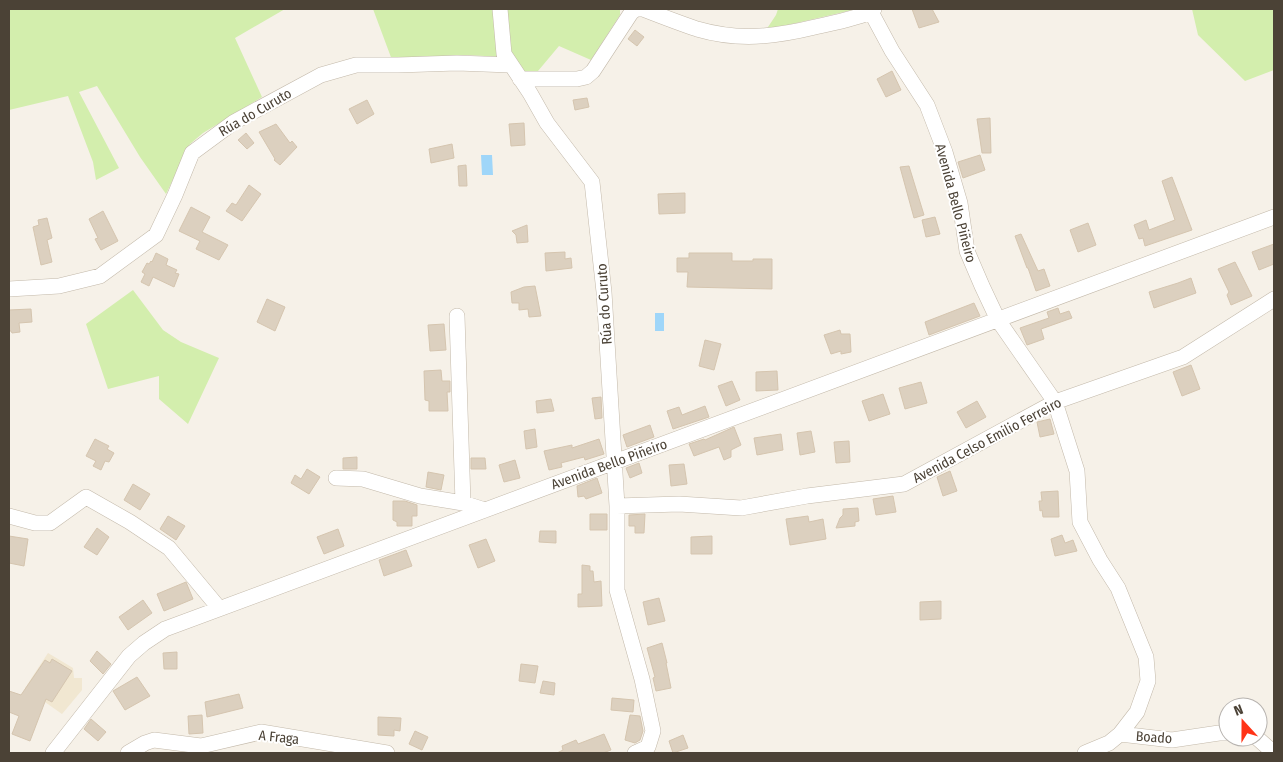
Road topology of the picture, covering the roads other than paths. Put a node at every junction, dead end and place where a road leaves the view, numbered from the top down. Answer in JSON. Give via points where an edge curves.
{"nodes":[{"id":1,"x":500,"y":9,"type":"edge"},
{"id":2,"x":872,"y":10,"type":"edge"},
{"id":3,"x":510,"y":65,"type":"junction"},
{"id":4,"x":520,"y":79,"type":"junction"},
{"id":5,"x":1272,"y":218,"type":"edge"},
{"id":6,"x":9,"y":289,"type":"edge"},
{"id":7,"x":1274,"y":299,"type":"edge"},
{"id":8,"x":458,"y":316,"type":"dead end"},
{"id":9,"x":998,"y":320,"type":"junction"},
{"id":10,"x":1055,"y":402,"type":"junction"},
{"id":11,"x":614,"y":462,"type":"junction"},
{"id":12,"x":336,"y":478,"type":"dead end"},
{"id":13,"x":463,"y":503,"type":"junction"},
{"id":14,"x":618,"y":506,"type":"junction"},
{"id":15,"x":485,"y":510,"type":"junction"},
{"id":16,"x":9,"y":516,"type":"edge"},
{"id":17,"x":219,"y":608,"type":"junction"},
{"id":18,"x":1218,"y":733,"type":"edge"},
{"id":19,"x":1120,"y":734,"type":"junction"},
{"id":20,"x":201,"y":750,"type":"edge"},
{"id":21,"x":646,"y":751,"type":"edge"},
{"id":22,"x":52,"y":753,"type":"edge"},
{"id":23,"x":128,"y":753,"type":"edge"},
{"id":24,"x":387,"y":753,"type":"edge"},
{"id":25,"x":1085,"y":753,"type":"edge"}],
"edges":[{"from":1,"to":3,"type":"street","name":"Rúa do Curuto","via":[[502,46]]},
{"from":2,"to":4,"type":"street","via":[[800,31],[768,37],[742,37],[698,29],[636,9],[630,13],[594,71],[586,78]]},
{"from":2,"to":9,"type":"street","name":"Avenida Bello Piñeiro","via":[[892,51],[926,105],[945,152],[960,203],[967,251]]},
{"from":3,"to":4,"type":"street","name":"Rúa do Curuto"},
{"from":3,"to":6,"type":"street","name":"Rúa do Curuto","via":[[356,64],[322,75],[234,122],[192,153],[156,235],[100,276],[59,286]]},
{"from":4,"to":11,"type":"street","name":"Rúa do Curuto","via":[[547,123],[592,182],[604,292]]},
{"from":5,"to":9,"type":"street","name":"Avenida Bello Piñeiro"},
{"from":7,"to":10,"type":"street","name":"Avenida Celso Emilio Ferreiro","via":[[1183,356]]},
{"from":8,"to":13,"type":"street"},
{"from":9,"to":10,"type":"street"},
{"from":9,"to":11,"type":"street","name":"Avenida Bello Piñeiro"},
{"from":10,"to":14,"type":"street","name":"Avenida Celso Emilio Ferreiro","via":[[904,484],[741,508],[680,504]]},
{"from":10,"to":19,"type":"street","via":[[1077,471],[1080,522],[1118,588],[1146,658],[1148,681],[1136,712]]},
{"from":11,"to":14,"type":"street"},
{"from":11,"to":15,"type":"street","name":"Avenida Bello Piñeiro"},
{"from":12,"to":13,"type":"street","via":[[363,479],[420,496]]},
{"from":13,"to":15,"type":"street"},
{"from":14,"to":21,"type":"street","via":[[617,590],[653,731]]},
{"from":15,"to":17,"type":"street","name":"Avenida Bello Piñeiro"},
{"from":16,"to":17,"type":"street","via":[[35,523],[50,523],[86,497],[169,548]]},
{"from":17,"to":22,"type":"street","name":"Avenida Bello Piñeiro","via":[[165,629],[129,656]]},
{"from":18,"to":19,"type":"street","name":"Boado","via":[[1172,740]]},
{"from":19,"to":25,"type":"street","name":"Boado","via":[[1109,743]]},
{"from":20,"to":23,"type":"street","name":"A Fraga","via":[[154,740]]},
{"from":20,"to":24,"type":"street","name":"A Fraga","via":[[261,732]]}]}
